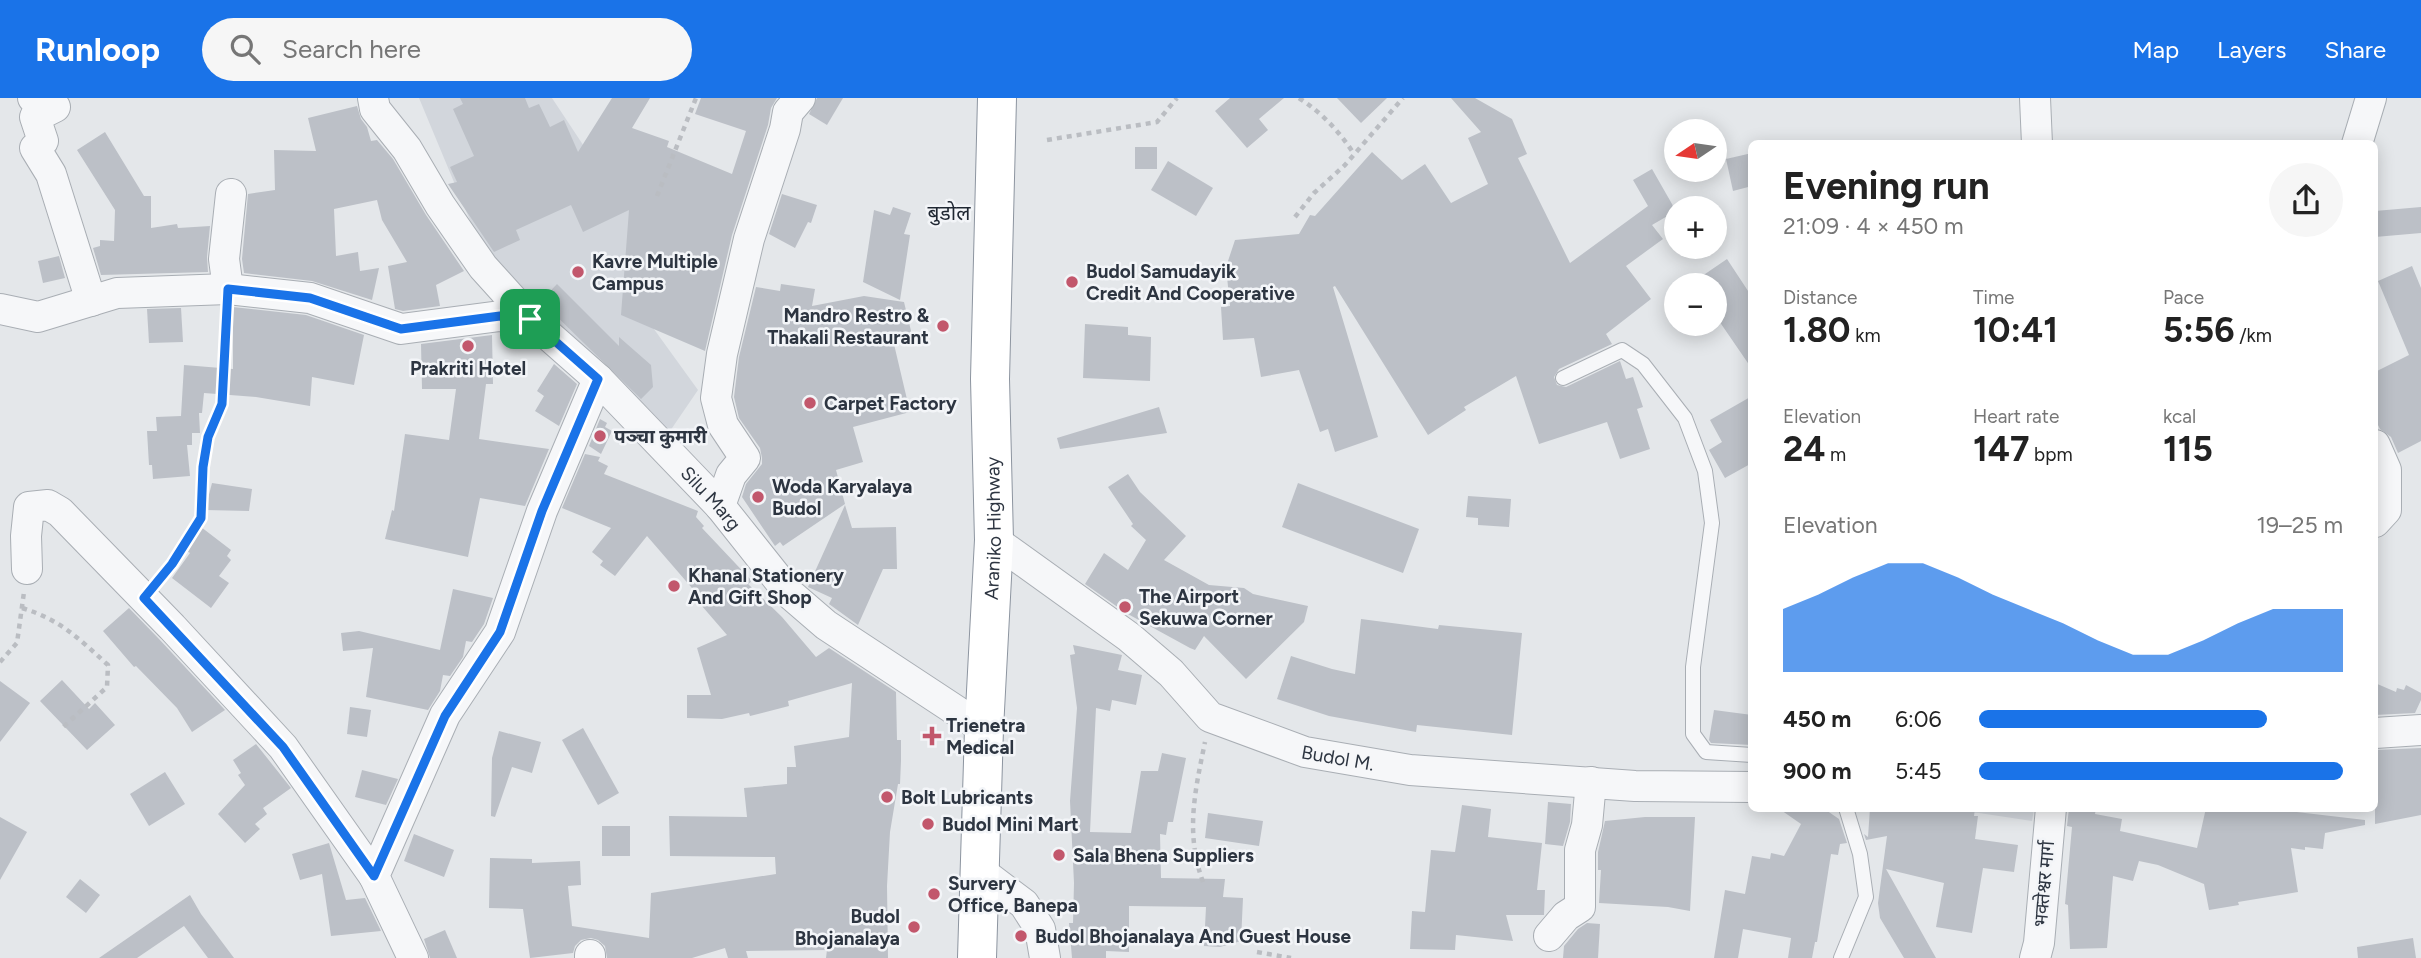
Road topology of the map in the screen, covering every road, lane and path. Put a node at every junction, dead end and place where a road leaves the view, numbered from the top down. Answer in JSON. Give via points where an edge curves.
{"nodes":[{"id":1,"x":33,"y":98,"type":"edge"},
{"id":2,"x":373,"y":98,"type":"edge"},
{"id":3,"x":696,"y":98,"type":"edge"},
{"id":4,"x":800,"y":98,"type":"edge"},
{"id":5,"x":997,"y":98,"type":"edge"},
{"id":6,"x":1177,"y":98,"type":"edge"},
{"id":7,"x":1299,"y":98,"type":"edge"},
{"id":8,"x":1403,"y":98,"type":"edge"},
{"id":9,"x":2035,"y":98,"type":"edge"},
{"id":10,"x":2371,"y":98,"type":"edge"},
{"id":11,"x":1047,"y":140,"type":"dead end"},
{"id":12,"x":2037,"y":140,"type":"edge"},
{"id":13,"x":2358,"y":140,"type":"edge"},
{"id":14,"x":1354,"y":154,"type":"junction"},
{"id":15,"x":231,"y":194,"type":"dead end"},
{"id":16,"x":657,"y":196,"type":"dead end"},
{"id":17,"x":1295,"y":217,"type":"dead end"},
{"id":18,"x":228,"y":289,"type":"junction"},
{"id":19,"x":91,"y":301,"type":"junction"},
{"id":20,"x":0,"y":309,"type":"edge"},
{"id":21,"x":530,"y":319,"type":"junction"},
{"id":22,"x":598,"y":379,"type":"junction"},
{"id":23,"x":1563,"y":379,"type":"dead end"},
{"id":24,"x":2378,"y":452,"type":"edge"},
{"id":25,"x":720,"y":506,"type":"junction"},
{"id":26,"x":2378,"y":519,"type":"edge"},
{"id":27,"x":994,"y":540,"type":"junction"},
{"id":28,"x":27,"y":569,"type":"joint"},
{"id":29,"x":144,"y":598,"type":"junction"},
{"id":30,"x":22,"y":608,"type":"junction"},
{"id":31,"x":0,"y":662,"type":"edge"},
{"id":32,"x":1210,"y":717,"type":"junction"},
{"id":33,"x":61,"y":729,"type":"dead end"},
{"id":34,"x":984,"y":729,"type":"junction"},
{"id":35,"x":2421,"y":730,"type":"edge"},
{"id":36,"x":2378,"y":733,"type":"edge"},
{"id":37,"x":1748,"y":755,"type":"edge"},
{"id":38,"x":1591,"y":782,"type":"junction"},
{"id":39,"x":1748,"y":787,"type":"edge"},
{"id":40,"x":1847,"y":812,"type":"edge"},
{"id":41,"x":2051,"y":812,"type":"edge"},
{"id":42,"x":979,"y":870,"type":"junction"},
{"id":43,"x":374,"y":876,"type":"junction"},
{"id":44,"x":1203,"y":882,"type":"dead end"},
{"id":45,"x":1549,"y":936,"type":"dead end"},
{"id":46,"x":1256,"y":952,"type":"dead end"},
{"id":47,"x":413,"y":958,"type":"edge"},
{"id":48,"x":977,"y":958,"type":"edge"},
{"id":49,"x":1045,"y":958,"type":"edge"},
{"id":50,"x":1291,"y":958,"type":"edge"},
{"id":51,"x":1841,"y":958,"type":"edge"},
{"id":52,"x":2035,"y":958,"type":"edge"}],
"edges":[{"from":1,"to":19,"type":"street","via":[[55,107],[35,117],[43,141],[35,148],[51,174]]},
{"from":2,"to":21,"type":"street","name":"Silu Marg","via":[[375,109],[407,149],[483,267]]},
{"from":3,"to":16,"type":"path"},
{"from":4,"to":25,"type":"street","via":[[788,112],[722,355],[716,398],[723,425],[745,458],[730,475]]},
{"from":5,"to":27,"type":"highway","name":"Araniko Highway","via":[[990,379]]},
{"from":6,"to":11,"type":"path","via":[[1157,122]]},
{"from":7,"to":14,"type":"path","via":[[1318,110]]},
{"from":8,"to":14,"type":"path"},
{"from":9,"to":12,"type":"street"},
{"from":10,"to":13,"type":"street"},
{"from":14,"to":17,"type":"path"},
{"from":15,"to":18,"type":"street","via":[[224,259]]},
{"from":18,"to":19,"type":"street","via":[[117,293]]},
{"from":18,"to":21,"type":"street","via":[[310,298],[401,329],[500,316]]},
{"from":18,"to":29,"type":"path","via":[[222,404],[208,437],[201,518]]},
{"from":19,"to":20,"type":"street","via":[[38,317]]},
{"from":21,"to":22,"type":"street","name":"Silu Marg"},
{"from":22,"to":25,"type":"street","name":"Silu Marg"},
{"from":22,"to":43,"type":"street","via":[[542,511],[500,632],[445,716]]},
{"from":23,"to":37,"type":"lane","via":[[1622,350],[1643,364],[1685,418],[1705,471],[1712,523],[1693,667],[1693,734],[1706,752]]},
{"from":24,"to":26,"type":"street","via":[[2386,470],[2386,510]]},
{"from":25,"to":34,"type":"street","name":"Silu Marg","via":[[790,594],[826,625]]},
{"from":27,"to":32,"type":"street","name":"Budol M.","via":[[1129,637],[1171,673]]},
{"from":27,"to":34,"type":"highway","name":"Araniko Highway"},
{"from":28,"to":29,"type":"street","via":[[29,507],[48,505]]},
{"from":28,"to":30,"type":"path"},
{"from":29,"to":43,"type":"street","via":[[283,747]]},
{"from":30,"to":31,"type":"path","via":[[17,643]]},
{"from":30,"to":33,"type":"path","via":[[66,628],[108,665],[107,687]]},
{"from":32,"to":38,"type":"street","name":"Budol M.","via":[[1305,752],[1410,770]]},
{"from":32,"to":44,"type":"path","via":[[1191,827]]},
{"from":34,"to":42,"type":"highway","name":"Araniko Highway"},
{"from":35,"to":36,"type":"street"},
{"from":38,"to":39,"type":"street","name":"Budol M."},
{"from":38,"to":45,"type":"street","via":[[1580,850],[1580,907]]},
{"from":40,"to":51,"type":"lane","via":[[1866,897]]},
{"from":41,"to":52,"type":"street","name":"भक्तेश्वर मार्ग"},
{"from":42,"to":48,"type":"highway","name":"Araniko Highway"},
{"from":42,"to":49,"type":"street","via":[[1024,904],[1040,929]]},
{"from":43,"to":47,"type":"street"},
{"from":46,"to":50,"type":"path"}]}
